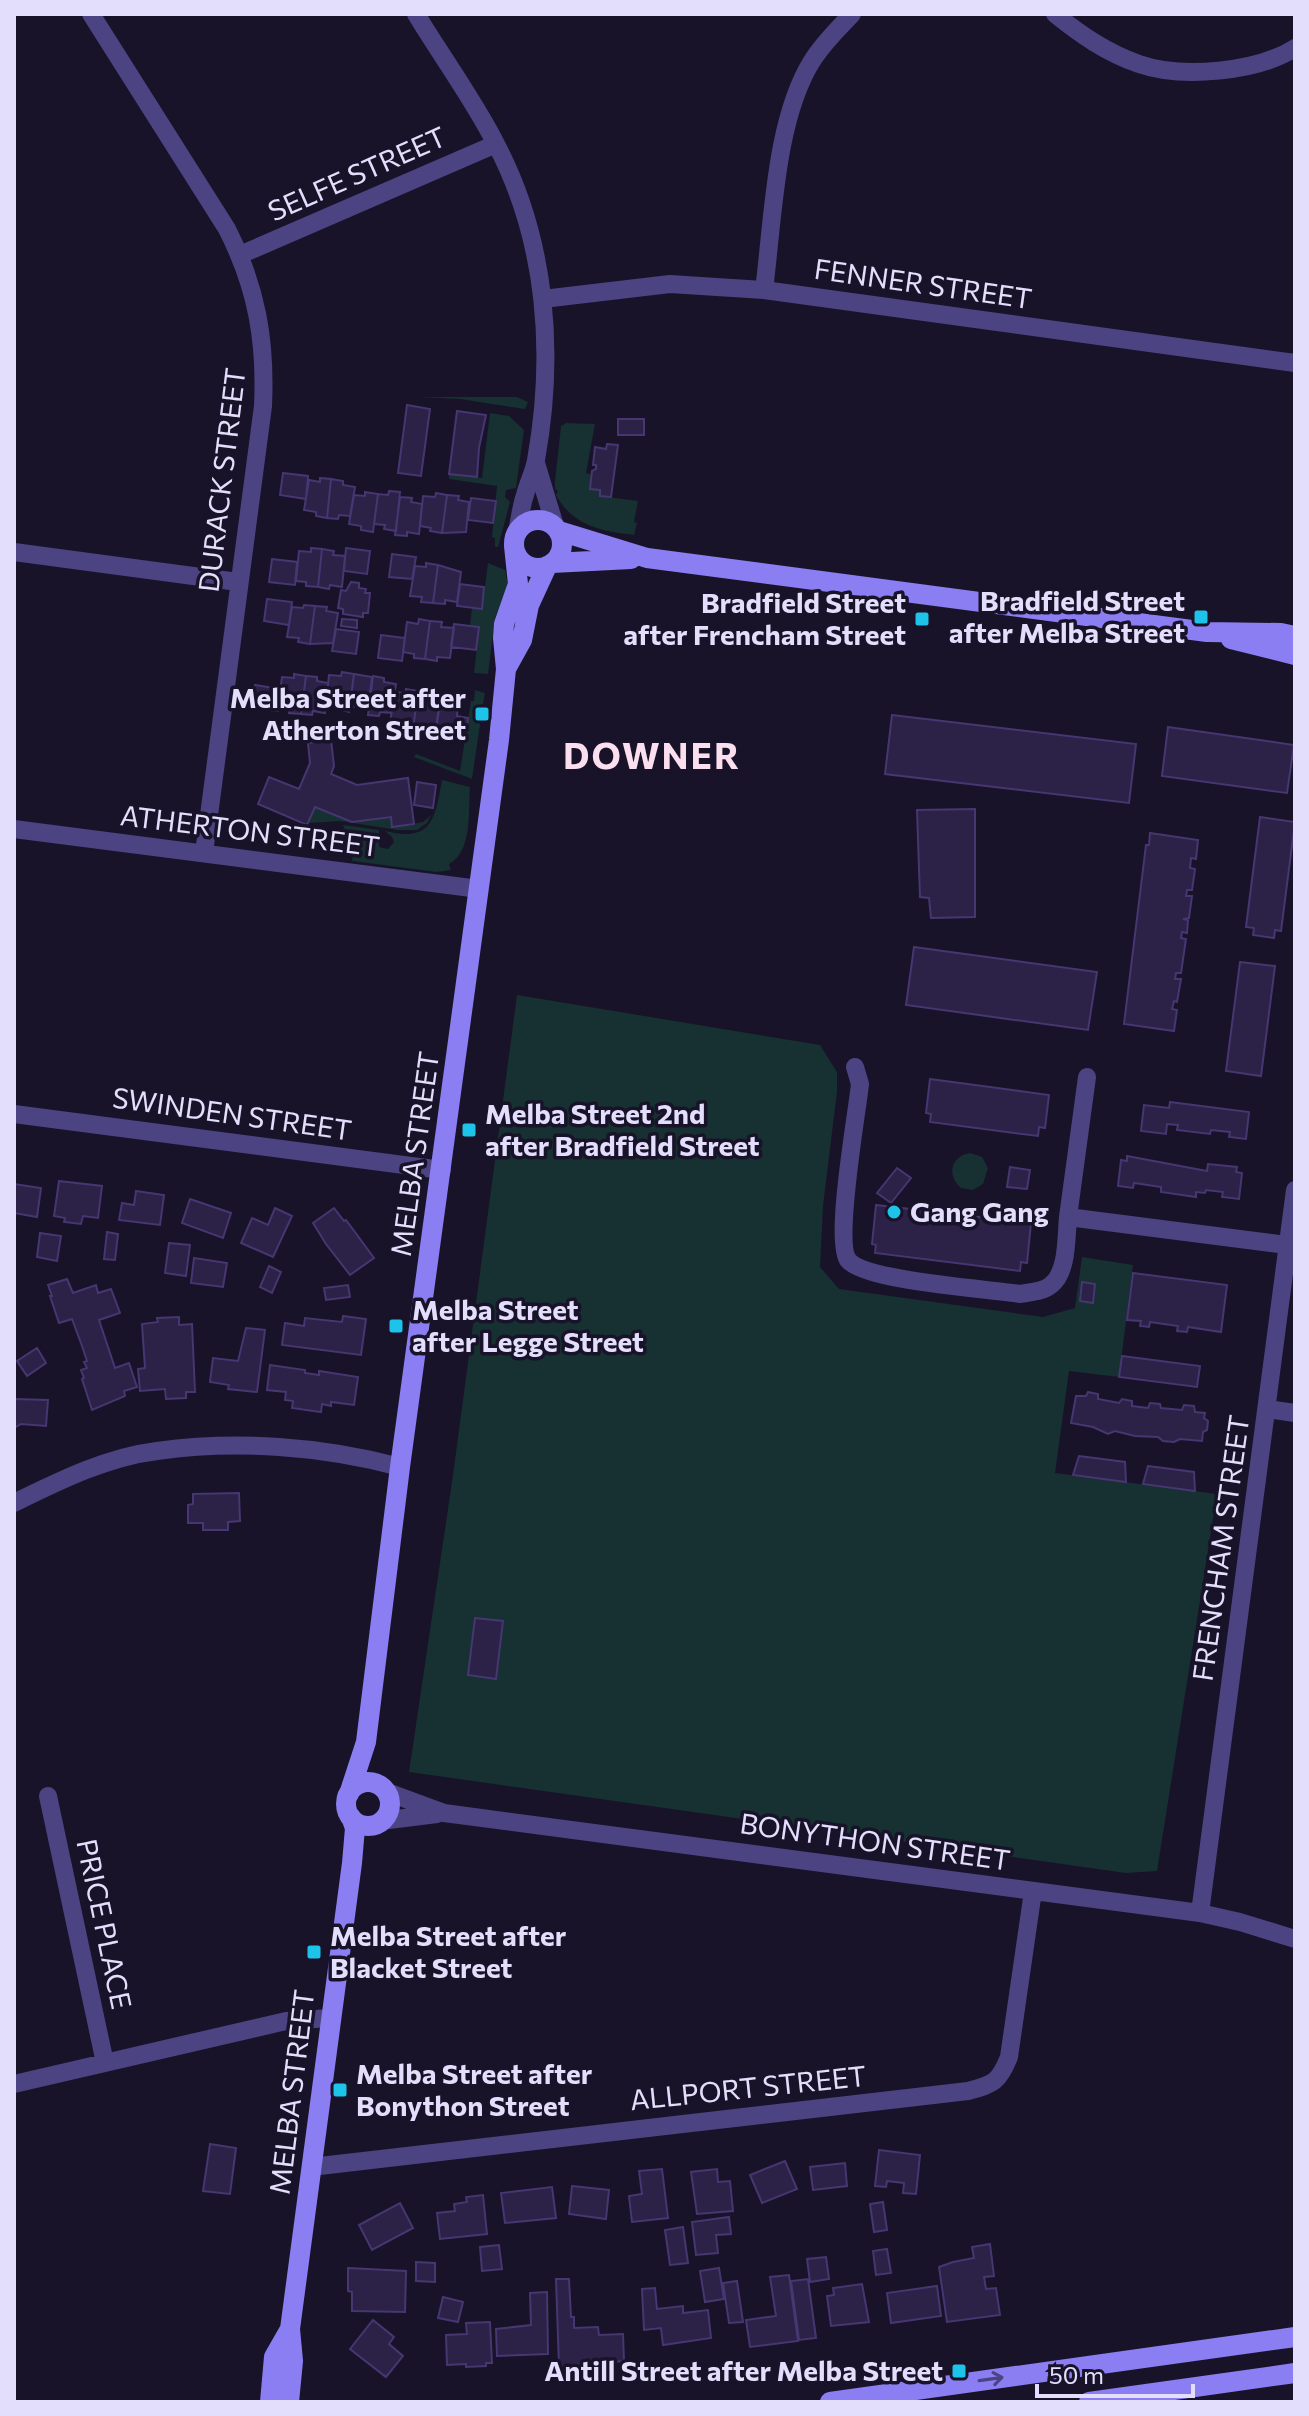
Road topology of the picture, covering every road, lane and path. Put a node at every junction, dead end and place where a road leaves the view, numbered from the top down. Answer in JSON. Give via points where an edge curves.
{"nodes":[{"id":1,"x":91,"y":14,"type":"edge"},
{"id":2,"x":416,"y":14,"type":"edge"},
{"id":3,"x":852,"y":14,"type":"edge"},
{"id":4,"x":1055,"y":14,"type":"edge"},
{"id":5,"x":1295,"y":48,"type":"edge"},
{"id":6,"x":496,"y":144,"type":"junction"},
{"id":7,"x":240,"y":255,"type":"junction"},
{"id":8,"x":764,"y":290,"type":"junction"},
{"id":9,"x":543,"y":299,"type":"junction"},
{"id":10,"x":1295,"y":363,"type":"edge"},
{"id":11,"x":536,"y":463,"type":"junction"},
{"id":12,"x":557,"y":529,"type":"junction"},
{"id":13,"x":516,"y":538,"type":"junction"},
{"id":14,"x":14,"y":552,"type":"edge"},
{"id":15,"x":647,"y":558,"type":"junction"},
{"id":16,"x":549,"y":565,"type":"junction"},
{"id":17,"x":238,"y":582,"type":"junction"},
{"id":18,"x":1207,"y":632,"type":"junction"},
{"id":19,"x":1295,"y":636,"type":"edge"},
{"id":20,"x":1295,"y":655,"type":"edge"},
{"id":21,"x":506,"y":669,"type":"junction"},
{"id":22,"x":14,"y":829,"type":"edge"},
{"id":23,"x":204,"y":853,"type":"junction"},
{"id":24,"x":479,"y":889,"type":"junction"},
{"id":25,"x":855,"y":1067,"type":"dead end"},
{"id":26,"x":1087,"y":1077,"type":"dead end"},
{"id":27,"x":14,"y":1114,"type":"edge"},
{"id":28,"x":442,"y":1170,"type":"junction"},
{"id":29,"x":1295,"y":1190,"type":"edge"},
{"id":30,"x":1068,"y":1217,"type":"junction"},
{"id":31,"x":1287,"y":1245,"type":"junction"},
{"id":32,"x":1268,"y":1409,"type":"junction"},
{"id":33,"x":1295,"y":1413,"type":"edge"},
{"id":34,"x":400,"y":1467,"type":"junction"},
{"id":35,"x":14,"y":1503,"type":"edge"},
{"id":36,"x":366,"y":1742,"type":"junction"},
{"id":37,"x":384,"y":1790,"type":"junction"},
{"id":38,"x":349,"y":1794,"type":"junction"},
{"id":39,"x":48,"y":1796,"type":"dead end"},
{"id":40,"x":444,"y":1813,"type":"junction"},
{"id":41,"x":351,"y":1817,"type":"junction"},
{"id":42,"x":380,"y":1822,"type":"junction"},
{"id":43,"x":352,"y":1863,"type":"junction"},
{"id":44,"x":1033,"y":1891,"type":"junction"},
{"id":45,"x":1200,"y":1913,"type":"junction"},
{"id":46,"x":1295,"y":1939,"type":"edge"},
{"id":47,"x":330,"y":2018,"type":"junction"},
{"id":48,"x":105,"y":2063,"type":"junction"},
{"id":49,"x":14,"y":2084,"type":"edge"},
{"id":50,"x":311,"y":2167,"type":"junction"},
{"id":51,"x":290,"y":2329,"type":"junction"},
{"id":52,"x":1295,"y":2337,"type":"edge"},
{"id":53,"x":1295,"y":2373,"type":"edge"},
{"id":54,"x":270,"y":2402,"type":"edge"},
{"id":55,"x":289,"y":2402,"type":"edge"},
{"id":56,"x":830,"y":2402,"type":"edge"},
{"id":57,"x":1089,"y":2402,"type":"edge"}],
"edges":[{"from":1,"to":7,"type":"street","name":"DURACK STREET"},
{"from":2,"to":6,"type":"street","name":"MELBA STREET"},
{"from":3,"to":8,"type":"street","via":[[810,62],[794,100],[782,150]]},
{"from":4,"to":5,"type":"street","via":[[1107,50],[1142,65],[1177,71],[1251,65]]},
{"from":6,"to":7,"type":"street","name":"SELFE STREET"},
{"from":6,"to":9,"type":"street","name":"MELBA STREET","via":[[535,250]]},
{"from":7,"to":17,"type":"street","name":"DURACK STREET","via":[[260,321],[265,372]]},
{"from":8,"to":9,"type":"street","name":"FENNER STREET","via":[[670,284]]},
{"from":8,"to":10,"type":"street","name":"FENNER STREET"},
{"from":9,"to":11,"type":"street","name":"MELBA STREET","via":[[547,367]]},
{"from":11,"to":12,"type":"street","name":"MELBA STREET"},
{"from":11,"to":13,"type":"street","name":"MELBA STREET"},
{"from":12,"to":13,"type":"street","via":[[537,519],[523,524]]},
{"from":12,"to":15,"type":"street"},
{"from":12,"to":16,"type":"street","name":"MELBA STREET","via":[[562,546]]},
{"from":13,"to":16,"type":"street","via":[[516,554],[526,565]]},
{"from":13,"to":21,"type":"street","name":"MELBA STREET","via":[[518,584],[504,624]]},
{"from":14,"to":17,"type":"street"},
{"from":15,"to":16,"type":"street"},
{"from":15,"to":18,"type":"street"},
{"from":16,"to":21,"type":"street","name":"MELBA STREET"},
{"from":17,"to":23,"type":"street","name":"DURACK STREET"},
{"from":18,"to":19,"type":"street"},
{"from":18,"to":20,"type":"street"},
{"from":21,"to":24,"type":"street","name":"MELBA STREET"},
{"from":22,"to":23,"type":"street","name":"ATHERTON STREET"},
{"from":23,"to":24,"type":"street","name":"ATHERTON STREET"},
{"from":24,"to":28,"type":"street","name":"MELBA STREET"},
{"from":25,"to":30,"type":"street","via":[[860,1084],[842,1229],[846,1258],[858,1269],[1020,1294],[1040,1291],[1058,1277]]},
{"from":26,"to":30,"type":"street"},
{"from":27,"to":28,"type":"street","name":"SWINDEN STREET"},
{"from":28,"to":34,"type":"street","name":"MELBA STREET"},
{"from":29,"to":31,"type":"street","name":"FRENCHAM STREET"},
{"from":30,"to":31,"type":"street"},
{"from":31,"to":32,"type":"street","name":"FRENCHAM STREET"},
{"from":32,"to":33,"type":"street"},
{"from":32,"to":45,"type":"street","name":"FRENCHAM STREET"},
{"from":34,"to":35,"type":"street","via":[[262,1445],[155,1451],[68,1477]]},
{"from":34,"to":36,"type":"street","name":"MELBA STREET"},
{"from":36,"to":37,"type":"street","name":"MELBA STREET"},
{"from":36,"to":38,"type":"street","name":"MELBA STREET"},
{"from":37,"to":38,"type":"street","via":[[368,1782]]},
{"from":37,"to":40,"type":"street","name":"BONYTHON STREET"},
{"from":37,"to":42,"type":"street","via":[[390,1804]]},
{"from":38,"to":41,"type":"street"},
{"from":39,"to":48,"type":"street","name":"PRICE PLACE"},
{"from":40,"to":42,"type":"street","name":"BONYTHON STREET"},
{"from":40,"to":44,"type":"street","name":"BONYTHON STREET"},
{"from":41,"to":42,"type":"street","via":[[364,1825]]},
{"from":41,"to":43,"type":"street","name":"MELBA STREET"},
{"from":42,"to":43,"type":"street","name":"MELBA STREET"},
{"from":43,"to":47,"type":"street","name":"MELBA STREET"},
{"from":44,"to":45,"type":"street","name":"BONYTHON STREET"},
{"from":44,"to":50,"type":"street","name":"ALLPORT STREET","via":[[1009,2057],[993,2084]]},
{"from":45,"to":46,"type":"street","name":"BONYTHON STREET"},
{"from":47,"to":48,"type":"street","via":[[286,2021]]},
{"from":47,"to":50,"type":"street","name":"MELBA STREET"},
{"from":48,"to":49,"type":"street"},
{"from":50,"to":51,"type":"street","name":"MELBA STREET"},
{"from":51,"to":54,"type":"street","name":"MELBA STREET","via":[[274,2357]]},
{"from":51,"to":55,"type":"street","name":"MELBA STREET"},
{"from":56,"to":52,"type":"street","one_way":true},
{"from":53,"to":57,"type":"street"}]}
